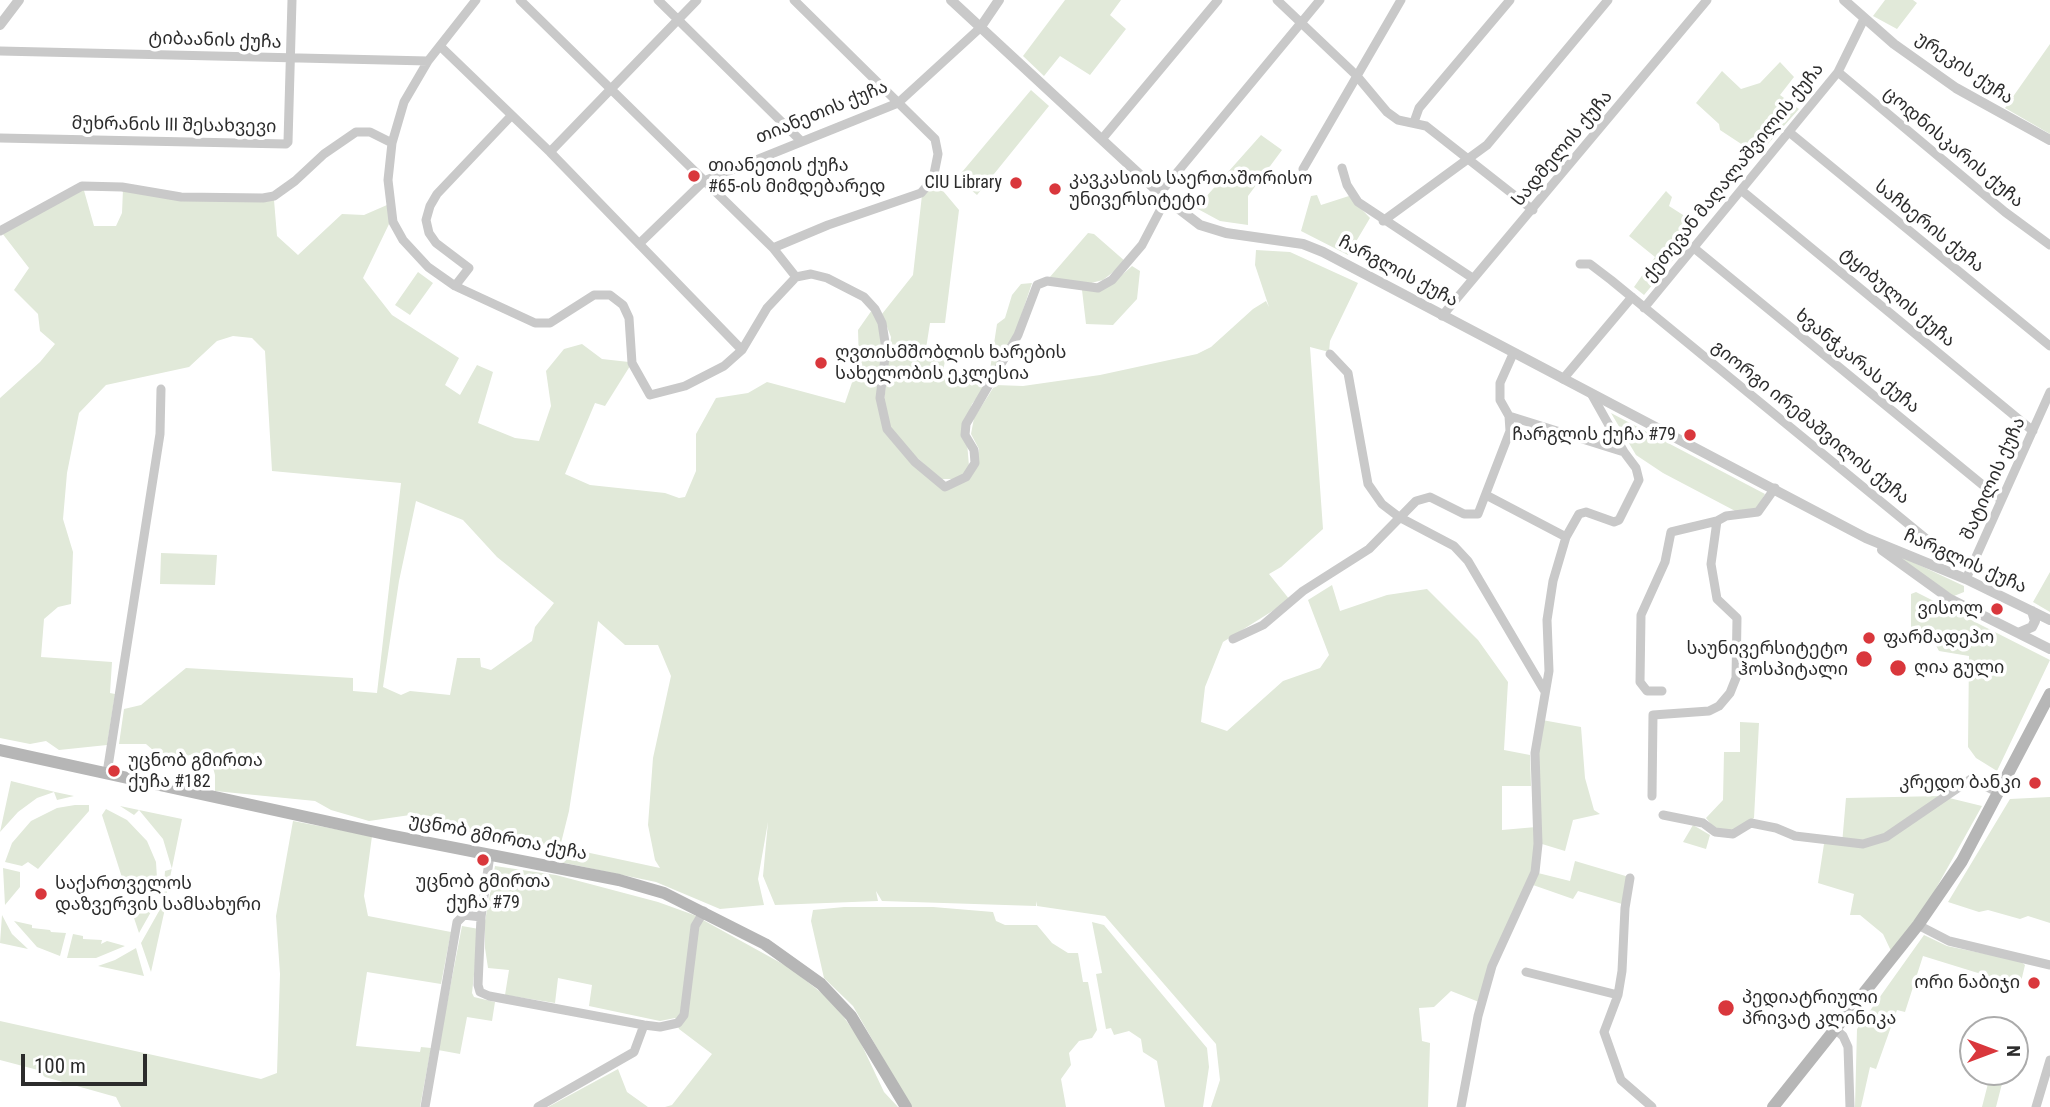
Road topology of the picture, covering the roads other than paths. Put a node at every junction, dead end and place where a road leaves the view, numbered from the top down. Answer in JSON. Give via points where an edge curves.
{"nodes":[{"id":1,"x":19,"y":0,"type":"edge"},
{"id":2,"x":292,"y":0,"type":"edge"},
{"id":3,"x":476,"y":0,"type":"edge"},
{"id":4,"x":520,"y":0,"type":"edge"},
{"id":5,"x":658,"y":0,"type":"edge"},
{"id":6,"x":697,"y":0,"type":"edge"},
{"id":7,"x":794,"y":0,"type":"edge"},
{"id":8,"x":951,"y":0,"type":"edge"},
{"id":9,"x":999,"y":0,"type":"edge"},
{"id":10,"x":1219,"y":0,"type":"edge"},
{"id":11,"x":1277,"y":0,"type":"edge"},
{"id":12,"x":1320,"y":0,"type":"edge"},
{"id":13,"x":1401,"y":0,"type":"edge"},
{"id":14,"x":1510,"y":0,"type":"edge"},
{"id":15,"x":1608,"y":0,"type":"edge"},
{"id":16,"x":1707,"y":0,"type":"edge"},
{"id":17,"x":1844,"y":0,"type":"edge"},
{"id":18,"x":1864,"y":19,"type":"junction"},
{"id":19,"x":678,"y":20,"type":"junction"},
{"id":20,"x":1303,"y":22,"type":"junction"},
{"id":21,"x":0,"y":25,"type":"edge"},
{"id":22,"x":980,"y":28,"type":"junction"},
{"id":23,"x":440,"y":47,"type":"junction"},
{"id":24,"x":0,"y":51,"type":"edge"},
{"id":25,"x":290,"y":59,"type":"junction"},
{"id":26,"x":428,"y":61,"type":"junction"},
{"id":27,"x":1838,"y":72,"type":"junction"},
{"id":28,"x":1356,"y":75,"type":"junction"},
{"id":29,"x":610,"y":90,"type":"junction"},
{"id":30,"x":898,"y":103,"type":"junction"},
{"id":31,"x":512,"y":116,"type":"junction"},
{"id":32,"x":1413,"y":122,"type":"junction"},
{"id":33,"x":1789,"y":132,"type":"junction"},
{"id":34,"x":0,"y":138,"type":"edge"},
{"id":35,"x":1102,"y":139,"type":"junction"},
{"id":36,"x":800,"y":140,"type":"junction"},
{"id":37,"x":2050,"y":141,"type":"edge"},
{"id":38,"x":392,"y":143,"type":"junction"},
{"id":39,"x":550,"y":152,"type":"junction"},
{"id":40,"x":1470,"y":159,"type":"junction"},
{"id":41,"x":1342,"y":167,"type":"dead end"},
{"id":42,"x":1303,"y":169,"type":"dead end"},
{"id":43,"x":704,"y":181,"type":"junction"},
{"id":44,"x":1741,"y":190,"type":"junction"},
{"id":45,"x":1163,"y":196,"type":"junction"},
{"id":46,"x":1533,"y":210,"type":"junction"},
{"id":47,"x":1383,"y":221,"type":"junction"},
{"id":48,"x":0,"y":231,"type":"edge"},
{"id":49,"x":639,"y":243,"type":"junction"},
{"id":50,"x":2050,"y":245,"type":"edge"},
{"id":51,"x":773,"y":248,"type":"junction"},
{"id":52,"x":1693,"y":248,"type":"junction"},
{"id":53,"x":1580,"y":264,"type":"dead end"},
{"id":54,"x":796,"y":277,"type":"junction"},
{"id":55,"x":1471,"y":278,"type":"junction"},
{"id":56,"x":455,"y":286,"type":"junction"},
{"id":57,"x":1632,"y":297,"type":"junction"},
{"id":58,"x":1644,"y":308,"type":"junction"},
{"id":59,"x":1442,"y":316,"type":"junction"},
{"id":60,"x":2050,"y":346,"type":"edge"},
{"id":61,"x":742,"y":350,"type":"junction"},
{"id":62,"x":1330,"y":354,"type":"dead end"},
{"id":63,"x":1513,"y":354,"type":"junction"},
{"id":64,"x":1563,"y":379,"type":"junction"},
{"id":65,"x":161,"y":389,"type":"dead end"},
{"id":66,"x":2050,"y":392,"type":"edge"},
{"id":67,"x":1592,"y":395,"type":"junction"},
{"id":68,"x":1508,"y":416,"type":"junction"},
{"id":69,"x":2033,"y":431,"type":"junction"},
{"id":70,"x":1624,"y":452,"type":"junction"},
{"id":71,"x":1775,"y":488,"type":"junction"},
{"id":72,"x":1486,"y":495,"type":"junction"},
{"id":73,"x":2001,"y":500,"type":"junction"},
{"id":74,"x":1399,"y":517,"type":"junction"},
{"id":75,"x":1717,"y":521,"type":"junction"},
{"id":76,"x":1566,"y":537,"type":"junction"},
{"id":77,"x":1866,"y":538,"type":"junction"},
{"id":78,"x":1971,"y":568,"type":"junction"},
{"id":79,"x":1966,"y":579,"type":"junction"},
{"id":80,"x":2032,"y":611,"type":"junction"},
{"id":81,"x":2050,"y":620,"type":"edge"},
{"id":82,"x":2018,"y":634,"type":"junction"},
{"id":83,"x":1233,"y":639,"type":"dead end"},
{"id":84,"x":2050,"y":649,"type":"edge"},
{"id":85,"x":1544,"y":690,"type":"junction"},
{"id":86,"x":1662,"y":691,"type":"dead end"},
{"id":87,"x":2050,"y":694,"type":"edge"},
{"id":88,"x":0,"y":750,"type":"edge"},
{"id":89,"x":107,"y":773,"type":"junction"},
{"id":90,"x":1999,"y":793,"type":"junction"},
{"id":91,"x":1652,"y":796,"type":"dead end"},
{"id":92,"x":1663,"y":816,"type":"dead end"},
{"id":93,"x":490,"y":855,"type":"junction"},
{"id":94,"x":1630,"y":877,"type":"dead end"},
{"id":95,"x":704,"y":911,"type":"junction"},
{"id":96,"x":481,"y":917,"type":"junction"},
{"id":97,"x":1918,"y":925,"type":"junction"},
{"id":98,"x":2050,"y":965,"type":"edge"},
{"id":99,"x":1526,"y":971,"type":"dead end"},
{"id":100,"x":1618,"y":995,"type":"junction"},
{"id":101,"x":644,"y":1025,"type":"junction"},
{"id":102,"x":1835,"y":1029,"type":"junction"},
{"id":103,"x":2050,"y":1059,"type":"edge"},
{"id":104,"x":425,"y":1107,"type":"edge"},
{"id":105,"x":538,"y":1107,"type":"edge"},
{"id":106,"x":906,"y":1107,"type":"edge"},
{"id":107,"x":1461,"y":1107,"type":"edge"},
{"id":108,"x":1652,"y":1107,"type":"edge"},
{"id":109,"x":1773,"y":1107,"type":"edge"},
{"id":110,"x":1850,"y":1107,"type":"edge"},
{"id":111,"x":2036,"y":1107,"type":"edge"}],
"edges":[{"from":1,"to":21,"type":"street"},
{"from":2,"to":25,"type":"street","name":"მუხრანის III შესახვევი"},
{"from":3,"to":23,"type":"street"},
{"from":4,"to":29,"type":"street"},
{"from":5,"to":19,"type":"street"},
{"from":6,"to":19,"type":"street"},
{"from":7,"to":30,"type":"street"},
{"from":8,"to":22,"type":"street","name":"ჩარგლის ქუჩა"},
{"from":9,"to":22,"type":"street","name":"თიანეთის ქუჩა"},
{"from":10,"to":35,"type":"street"},
{"from":11,"to":20,"type":"street"},
{"from":12,"to":20,"type":"street"},
{"from":13,"to":28,"type":"street"},
{"from":14,"to":32,"type":"street","via":[[1419,108]]},
{"from":15,"to":40,"type":"street","via":[[1487,145]]},
{"from":16,"to":46,"type":"street","name":"სადმელის ქუჩა"},
{"from":17,"to":18,"type":"street","name":"ურეკის ქუჩა"},
{"from":18,"to":27,"type":"street","name":"ქეთევან მაღალაშვილის ქუჩა"},
{"from":18,"to":37,"type":"street","name":"ურეკის ქუჩა","via":[[1956,88]]},
{"from":19,"to":29,"type":"street"},
{"from":19,"to":36,"type":"street"},
{"from":20,"to":28,"type":"street"},
{"from":20,"to":45,"type":"street"},
{"from":22,"to":30,"type":"street","name":"თიანეთის ქუჩა"},
{"from":22,"to":35,"type":"street","name":"ჩარგლის ქუჩა"},
{"from":23,"to":26,"type":"street"},
{"from":23,"to":31,"type":"street"},
{"from":24,"to":25,"type":"street","name":"ტიბაანის ქუჩა"},
{"from":25,"to":26,"type":"street","name":"ტიბაანის ქუჩა"},
{"from":25,"to":34,"type":"street","name":"მუხრანის III შესახვევი","via":[[286,144]]},
{"from":26,"to":38,"type":"street","via":[[404,102]]},
{"from":27,"to":33,"type":"street","name":"ქეთევან მაღალაშვილის ქუჩა"},
{"from":27,"to":50,"type":"street","name":"ცოდნისკარის ქუჩა"},
{"from":28,"to":32,"type":"street","via":[[1388,112],[1398,120]]},
{"from":28,"to":42,"type":"street"},
{"from":29,"to":39,"type":"street"},
{"from":29,"to":43,"type":"street"},
{"from":30,"to":36,"type":"street","name":"თიანეთის ქუჩა"},
{"from":30,"to":51,"type":"street","via":[[934,139],[938,154],[933,179],[921,193]]},
{"from":31,"to":39,"type":"street"},
{"from":31,"to":56,"type":"street","via":[[430,206],[429,233],[469,268]]},
{"from":32,"to":40,"type":"street","via":[[1426,126]]},
{"from":33,"to":44,"type":"street","name":"ქეთევან მაღალაშვილის ქუჩა"},
{"from":33,"to":60,"type":"street","name":"საჩხერის ქუჩა"},
{"from":35,"to":45,"type":"street","name":"ჩარგლის ქუჩა"},
{"from":36,"to":43,"type":"street","name":"თიანეთის ქუჩა"},
{"from":38,"to":48,"type":"street","via":[[370,132],[356,132],[274,196],[263,198],[181,197],[82,186]]},
{"from":38,"to":56,"type":"street","via":[[388,180],[396,231],[428,267]]},
{"from":39,"to":49,"type":"street"},
{"from":40,"to":46,"type":"street"},
{"from":40,"to":47,"type":"street"},
{"from":41,"to":47,"type":"street","via":[[1358,202]]},
{"from":43,"to":49,"type":"street","name":"თიანეთის ქუჩა"},
{"from":43,"to":51,"type":"street"},
{"from":44,"to":52,"type":"street","name":"ქეთევან მაღალაშვილის ქუჩა"},
{"from":44,"to":69,"type":"street","name":"ტყიბულის ქუჩა"},
{"from":45,"to":54,"type":"street","via":[[1142,245],[1112,280],[1098,288],[1047,281],[1037,285],[1013,345],[966,424],[975,463],[966,477],[950,488],[922,469],[887,429],[880,398],[886,349],[875,309],[864,297],[827,278]]},
{"from":45,"to":59,"type":"street","name":"ჩარგლის ქუჩა","via":[[1200,225],[1324,252]]},
{"from":46,"to":55,"type":"street","name":"სადმელის ქუჩა"},
{"from":47,"to":55,"type":"street"},
{"from":49,"to":61,"type":"street"},
{"from":51,"to":54,"type":"street"},
{"from":52,"to":58,"type":"street","name":"ქეთევან მაღალაშვილის ქუჩა"},
{"from":52,"to":73,"type":"street","name":"ხვანჭკარას ქუჩა"},
{"from":53,"to":57,"type":"street","name":"გიორგი ირემაშვილის ქუჩა","via":[[1590,264]]},
{"from":54,"to":61,"type":"street","via":[[767,308]]},
{"from":55,"to":59,"type":"street","name":"სადმელის ქუჩა"},
{"from":56,"to":61,"type":"street","via":[[535,323],[550,323],[594,295],[610,295],[623,305],[629,318],[632,363],[650,396],[685,386],[724,366]]},
{"from":57,"to":58,"type":"street","name":"გიორგი ირემაშვილის ქუჩა"},
{"from":57,"to":64,"type":"street","name":"ქეთევან მაღალაშვილის ქუჩა"},
{"from":58,"to":78,"type":"street","name":"გიორგი ირემაშვილის ქუჩა","via":[[1946,555]]},
{"from":59,"to":63,"type":"street","name":"ჩარგლის ქუჩა"},
{"from":62,"to":74,"type":"street","via":[[1348,373],[1368,484]]},
{"from":63,"to":64,"type":"street","name":"ჩარგლის ქუჩა"},
{"from":63,"to":68,"type":"street","via":[[1500,383],[1500,400]]},
{"from":64,"to":67,"type":"street","name":"ჩარგლის ქუჩა"},
{"from":65,"to":89,"type":"street","via":[[160,434]]},
{"from":66,"to":69,"type":"street","name":"შატილის ქუჩა"},
{"from":67,"to":70,"type":"street"},
{"from":67,"to":71,"type":"street","name":"ჩარგლის ქუჩა"},
{"from":68,"to":70,"type":"street"},
{"from":68,"to":72,"type":"street","via":[[1510,431]]},
{"from":69,"to":73,"type":"street","name":"შატილის ქუჩა"},
{"from":70,"to":76,"type":"street","via":[[1639,480],[1619,520],[1578,514]]},
{"from":71,"to":75,"type":"street","via":[[1758,512]]},
{"from":71,"to":77,"type":"street","name":"ჩარგლის ქუჩა"},
{"from":72,"to":74,"type":"street","via":[[1478,514],[1472,516],[1441,500],[1422,498]]},
{"from":72,"to":76,"type":"street"},
{"from":73,"to":78,"type":"street","name":"შატილის ქუჩა"},
{"from":74,"to":83,"type":"street","via":[[1369,549],[1303,591],[1263,625]]},
{"from":74,"to":85,"type":"street","via":[[1454,546],[1468,561]]},
{"from":75,"to":86,"type":"street","via":[[1671,532],[1665,562],[1642,615],[1640,682],[1647,691]]},
{"from":75,"to":91,"type":"street","via":[[1711,564],[1717,599],[1737,618],[1736,678],[1730,693],[1709,712],[1653,715]]},
{"from":76,"to":85,"type":"street","via":[[1546,620],[1549,671]]},
{"from":77,"to":79,"type":"street","name":"ჩარგლის ქუჩა"},
{"from":77,"to":82,"type":"street","name":"ჩარგლის ქუჩა","via":[[1950,598]]},
{"from":78,"to":79,"type":"street","name":"შატილის ქუჩა"},
{"from":79,"to":80,"type":"street","name":"ჩარგლის ქუჩა"},
{"from":80,"to":81,"type":"street","name":"ჩარგლის ქუჩა"},
{"from":80,"to":82,"type":"street","via":[[2032,627]]},
{"from":82,"to":84,"type":"street","name":"ჩარგლის ქუჩა"},
{"from":85,"to":107,"type":"street","via":[[1535,753],[1535,872],[1492,966]]},
{"from":87,"to":90,"type":"main road"},
{"from":88,"to":89,"type":"main road","name":"უცნობ გმირთა ქუჩა"},
{"from":89,"to":93,"type":"main road","name":"უცნობ გმირთა ქუჩა"},
{"from":90,"to":92,"type":"street","via":[[1971,779],[1886,837],[1863,844],[1795,836],[1751,823],[1733,834],[1715,832],[1703,823]]},
{"from":90,"to":97,"type":"main road","via":[[1962,862]]},
{"from":93,"to":95,"type":"main road","name":"უცნობ გმირთა ქუჩა","via":[[619,880]]},
{"from":93,"to":96,"type":"street"},
{"from":94,"to":100,"type":"street"},
{"from":95,"to":101,"type":"street","via":[[695,926],[681,1020],[660,1027]]},
{"from":95,"to":106,"type":"main road","name":"უცნობ გმირთა ქუჩა","via":[[765,944],[821,984],[851,1016]]},
{"from":96,"to":101,"type":"street","via":[[478,985],[484,995]]},
{"from":96,"to":104,"type":"street","via":[[464,915],[457,922]]},
{"from":97,"to":98,"type":"street","via":[[1949,941]]},
{"from":97,"to":102,"type":"main road"},
{"from":99,"to":100,"type":"street"},
{"from":100,"to":108,"type":"street","via":[[1604,1032],[1606,1040],[1621,1080]]},
{"from":101,"to":105,"type":"street","via":[[635,1052]]},
{"from":102,"to":109,"type":"main road"},
{"from":102,"to":110,"type":"street","via":[[1848,1047]]},
{"from":103,"to":111,"type":"street"}]}
